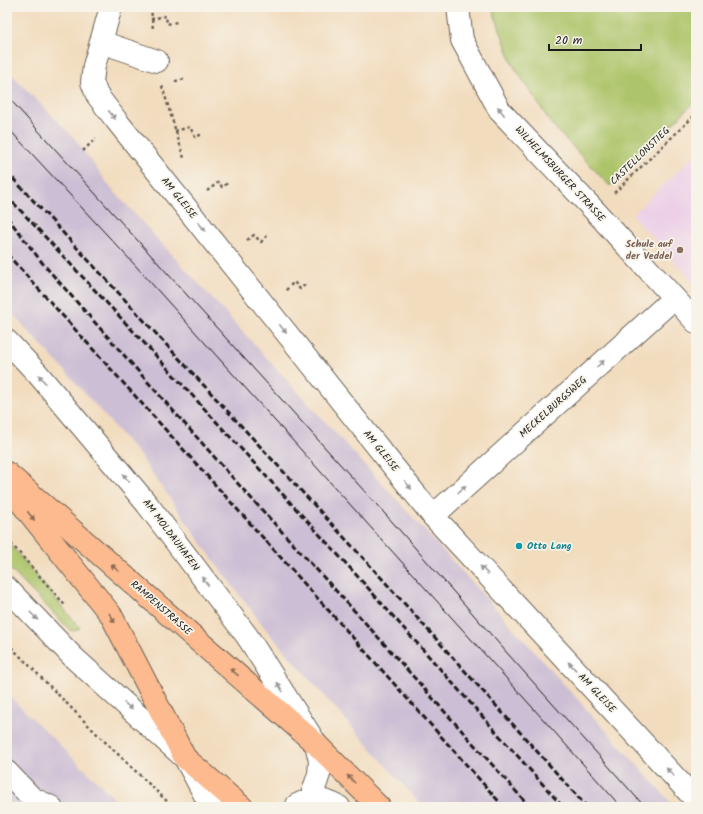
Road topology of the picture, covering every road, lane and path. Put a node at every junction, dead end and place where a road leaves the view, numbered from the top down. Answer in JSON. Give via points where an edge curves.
{"nodes":[{"id":1,"x":111,"y":7,"type":"edge"},
{"id":2,"x":458,"y":7,"type":"edge"},
{"id":3,"x":151,"y":19,"type":"dead end"},
{"id":4,"x":177,"y":22,"type":"dead end"},
{"id":5,"x":101,"y":42,"type":"junction"},
{"id":6,"x":157,"y":60,"type":"dead end"},
{"id":7,"x":696,"y":114,"type":"edge"},
{"id":8,"x":175,"y":131,"type":"dead end"},
{"id":9,"x":203,"y":134,"type":"dead end"},
{"id":10,"x":229,"y":182,"type":"dead end"},
{"id":11,"x":203,"y":194,"type":"dead end"},
{"id":12,"x":596,"y":211,"type":"junction"},
{"id":13,"x":254,"y":235,"type":"dead end"},
{"id":14,"x":268,"y":235,"type":"dead end"},
{"id":15,"x":294,"y":282,"type":"dead end"},
{"id":16,"x":306,"y":284,"type":"dead end"},
{"id":17,"x":674,"y":298,"type":"junction"},
{"id":18,"x":696,"y":322,"type":"edge"},
{"id":19,"x":7,"y":341,"type":"edge"},
{"id":20,"x":7,"y":473,"type":"edge"},
{"id":21,"x":7,"y":485,"type":"edge"},
{"id":22,"x":433,"y":516,"type":"junction"},
{"id":23,"x":7,"y":539,"type":"edge"},
{"id":24,"x":7,"y":588,"type":"edge"},
{"id":25,"x":68,"y":607,"type":"dead end"},
{"id":26,"x":7,"y":643,"type":"edge"},
{"id":27,"x":316,"y":744,"type":"junction"},
{"id":28,"x":185,"y":758,"type":"junction"},
{"id":29,"x":7,"y":772,"type":"edge"},
{"id":30,"x":696,"y":800,"type":"edge"},
{"id":31,"x":304,"y":805,"type":"edge"},
{"id":32,"x":51,"y":807,"type":"edge"},
{"id":33,"x":173,"y":807,"type":"edge"},
{"id":34,"x":211,"y":807,"type":"edge"},
{"id":35,"x":242,"y":807,"type":"edge"},
{"id":36,"x":339,"y":807,"type":"edge"},
{"id":37,"x":379,"y":807,"type":"edge"}],
"edges":[{"from":1,"to":5,"type":"street"},
{"from":12,"to":2,"type":"street","name":"WILHELMSBURGER STRASSE","one_way":true,"via":[[500,111],[462,40]]},
{"from":3,"to":4,"type":"path","via":[[166,16],[168,24]]},
{"from":5,"to":6,"type":"street"},
{"from":5,"to":22,"type":"street","name":"AM GLEISE","one_way":true,"via":[[92,82],[97,95]]},
{"from":7,"to":12,"type":"path","name":"CASTELLONSTIEG"},
{"from":8,"to":9,"type":"path","via":[[190,127],[195,137]]},
{"from":10,"to":11,"type":"path","via":[[222,187],[219,182]]},
{"from":12,"to":17,"type":"street","name":"WILHELMSBURGER STRASSE"},
{"from":13,"to":14,"type":"path","via":[[261,242]]},
{"from":15,"to":16,"type":"path","via":[[300,289]]},
{"from":17,"to":18,"type":"street","name":"WILHELMSBURGER STRASSE"},
{"from":22,"to":17,"type":"street","name":"MECKELBURGSWEG","one_way":true},
{"from":27,"to":19,"type":"street","name":"AM MOLDAUHAFEN","one_way":true,"via":[[247,636],[147,504]]},
{"from":27,"to":20,"type":"main road","name":"RAMPENSTRASSE","one_way":true},
{"from":21,"to":28,"type":"main road","one_way":true,"via":[[111,615]]},
{"from":30,"to":22,"type":"street","name":"AM GLEISE","one_way":true},
{"from":23,"to":25,"type":"path"},
{"from":24,"to":28,"type":"street","one_way":true,"via":[[74,658]]},
{"from":26,"to":33,"type":"path"},
{"from":27,"to":31,"type":"street","via":[[320,761],[319,774]]},
{"from":37,"to":27,"type":"main road","name":"RAMPENSTRASSE","one_way":true},
{"from":28,"to":34,"type":"street"},
{"from":28,"to":35,"type":"main road"},
{"from":29,"to":32,"type":"street","via":[[32,798]]},
{"from":31,"to":36,"type":"street","via":[[319,800]]}]}
